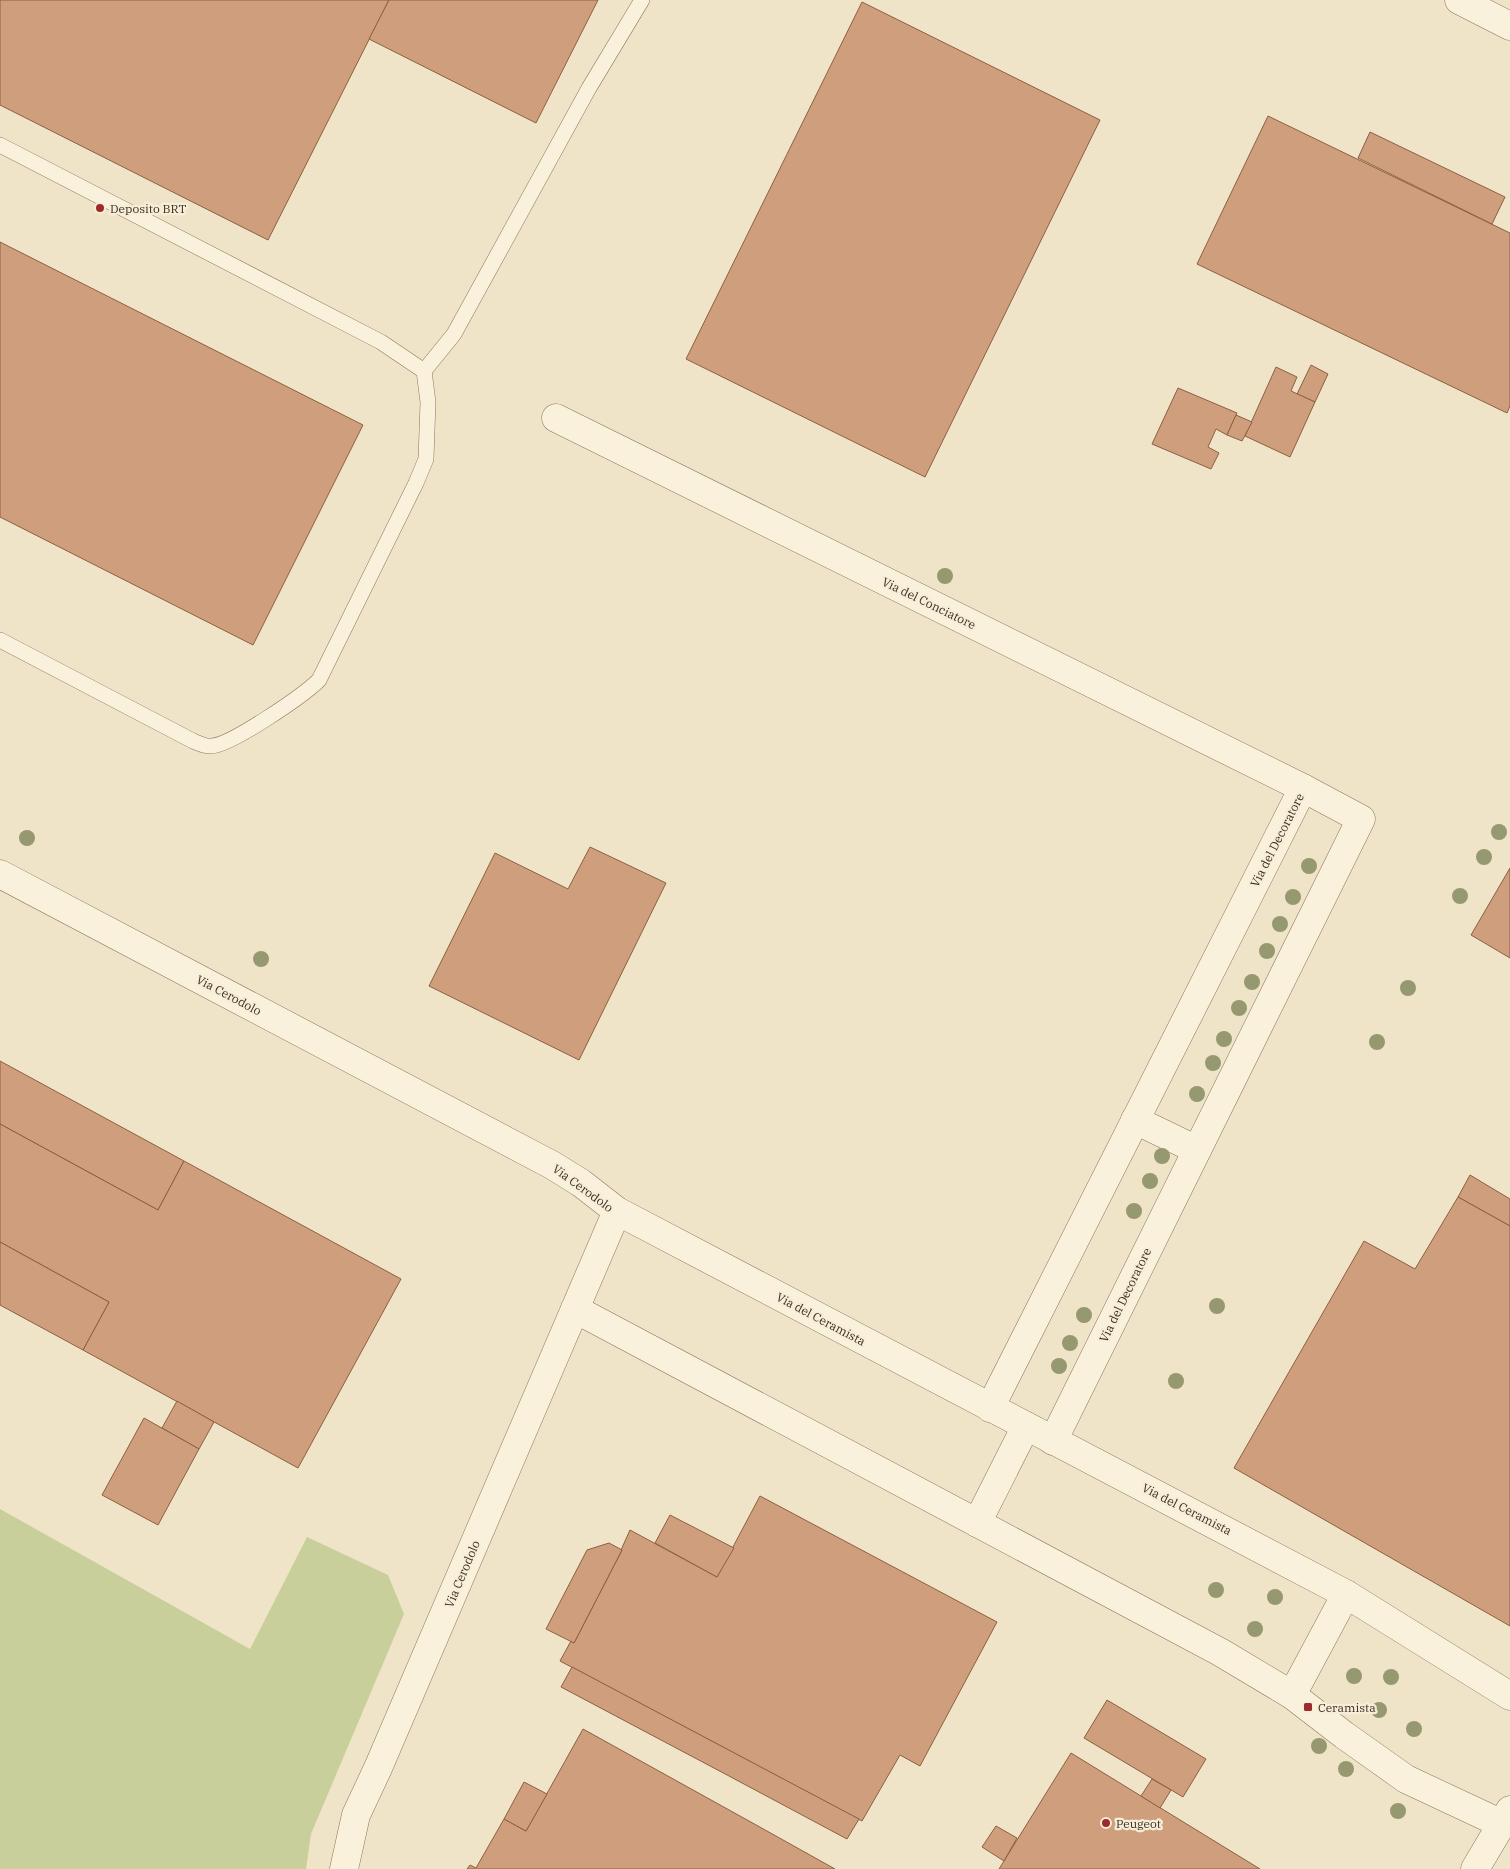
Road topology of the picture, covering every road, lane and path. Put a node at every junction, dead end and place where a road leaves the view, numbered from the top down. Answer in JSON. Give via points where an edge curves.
{"nodes":[{"id":1,"x":642,"y":0,"type":"edge"},
{"id":2,"x":1459,"y":0,"type":"edge"},
{"id":3,"x":1510,"y":26,"type":"edge"},
{"id":4,"x":0,"y":145,"type":"edge"},
{"id":5,"x":424,"y":371,"type":"junction"},
{"id":6,"x":556,"y":418,"type":"dead end"},
{"id":7,"x":0,"y":640,"type":"edge"},
{"id":8,"x":1303,"y":788,"type":"junction"},
{"id":9,"x":0,"y":874,"type":"edge"},
{"id":10,"x":1135,"y":1120,"type":"junction"},
{"id":11,"x":1197,"y":1150,"type":"junction"},
{"id":12,"x":617,"y":1211,"type":"junction"},
{"id":13,"x":575,"y":1309,"type":"junction"},
{"id":14,"x":990,"y":1408,"type":"junction"},
{"id":15,"x":1026,"y":1426,"type":"junction"},
{"id":16,"x":1053,"y":1441,"type":"junction"},
{"id":17,"x":977,"y":1523,"type":"junction"},
{"id":18,"x":1346,"y":1594,"type":"junction"},
{"id":19,"x":1292,"y":1695,"type":"junction"},
{"id":20,"x":1510,"y":1696,"type":"edge"},
{"id":21,"x":1506,"y":1817,"type":"edge"},
{"id":22,"x":344,"y":1869,"type":"edge"},
{"id":23,"x":1474,"y":1869,"type":"edge"}],
"edges":[{"from":1,"to":5,"type":"lane","via":[[589,88],[454,334]]},
{"from":2,"to":3,"type":"street"},
{"from":4,"to":5,"type":"lane","via":[[381,342]]},
{"from":5,"to":7,"type":"lane","via":[[428,402],[426,459],[319,680],[307,692],[228,742],[210,747]]},
{"from":6,"to":8,"type":"street","name":"Via del Conciatore"},
{"from":8,"to":10,"type":"street","name":"Via del Decoratore"},
{"from":8,"to":11,"type":"street","name":"Via del Decoratore","via":[[1361,819]]},
{"from":9,"to":12,"type":"street","name":"Via Cerodolo","via":[[552,1165]]},
{"from":10,"to":11,"type":"street"},
{"from":10,"to":14,"type":"street","name":"Via del Decoratore"},
{"from":11,"to":16,"type":"street","name":"Via del Decoratore"},
{"from":12,"to":13,"type":"street","name":"Via Cerodolo"},
{"from":12,"to":14,"type":"street","name":"Via del Ceramista"},
{"from":13,"to":17,"type":"street"},
{"from":13,"to":22,"type":"street","name":"Via Cerodolo","via":[[356,1815]]},
{"from":14,"to":15,"type":"street","name":"Via del Ceramista"},
{"from":15,"to":16,"type":"street","name":"Via del Ceramista"},
{"from":15,"to":17,"type":"street"},
{"from":16,"to":18,"type":"street","name":"Via del Ceramista"},
{"from":17,"to":19,"type":"street","via":[[1220,1652]]},
{"from":18,"to":19,"type":"street"},
{"from":18,"to":20,"type":"street","name":"Via del Ceramista"},
{"from":19,"to":21,"type":"street","via":[[1406,1778]]},
{"from":21,"to":23,"type":"street"}]}
